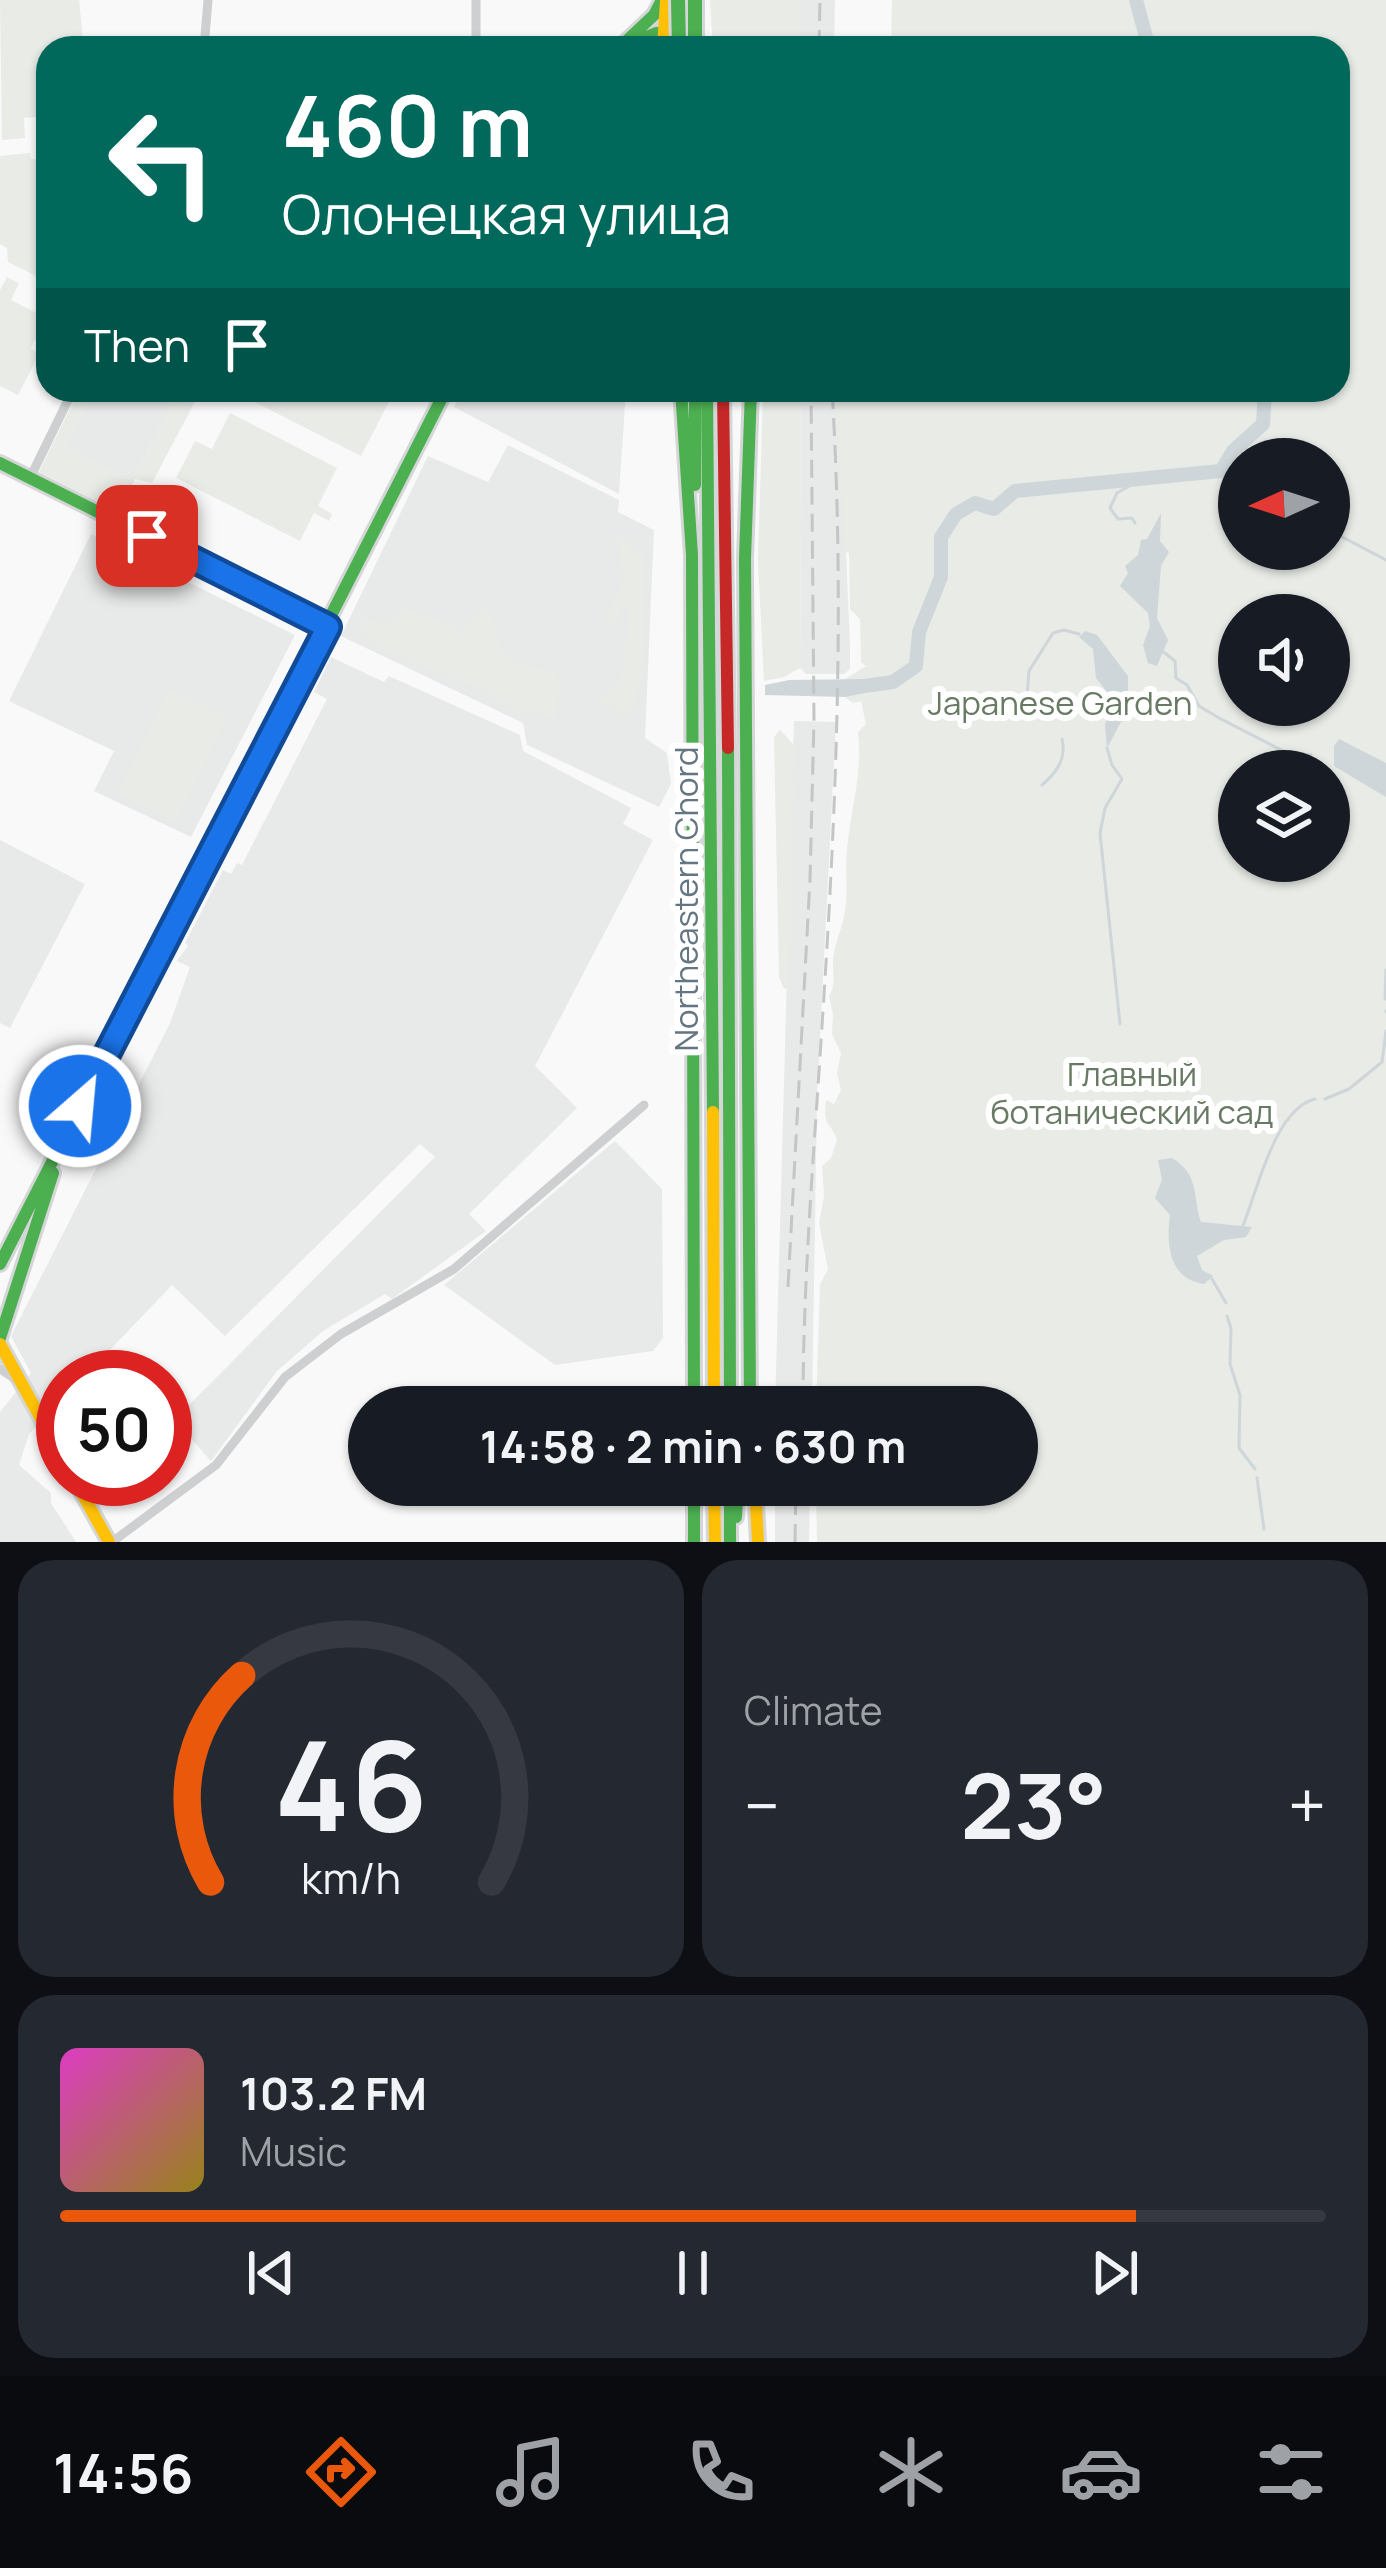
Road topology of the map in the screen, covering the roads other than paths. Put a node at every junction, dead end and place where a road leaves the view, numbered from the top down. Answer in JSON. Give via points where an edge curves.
{"nodes":[{"id":1,"x":208,"y":0,"type":"edge"},
{"id":2,"x":476,"y":0,"type":"edge"},
{"id":3,"x":664,"y":0,"type":"edge"},
{"id":4,"x":678,"y":0,"type":"edge"},
{"id":5,"x":694,"y":0,"type":"edge"},
{"id":6,"x":697,"y":26,"type":"junction"},
{"id":7,"x":638,"y":28,"type":"junction"},
{"id":8,"x":664,"y":34,"type":"edge"},
{"id":9,"x":205,"y":36,"type":"edge"},
{"id":10,"x":476,"y":36,"type":"edge"},
{"id":11,"x":627,"y":36,"type":"edge"},
{"id":12,"x":679,"y":36,"type":"edge"},
{"id":13,"x":697,"y":36,"type":"edge"},
{"id":14,"x":697,"y":36,"type":"edge"},
{"id":15,"x":67,"y":402,"type":"edge"},
{"id":16,"x":440,"y":402,"type":"edge"},
{"id":17,"x":682,"y":402,"type":"edge"},
{"id":18,"x":695,"y":402,"type":"edge"},
{"id":19,"x":707,"y":402,"type":"edge"},
{"id":20,"x":723,"y":402,"type":"edge"},
{"id":21,"x":749,"y":402,"type":"edge"},
{"id":22,"x":0,"y":463,"type":"edge"},
{"id":23,"x":30,"y":478,"type":"junction"},
{"id":24,"x":692,"y":555,"type":"junction"},
{"id":25,"x":328,"y":627,"type":"junction"},
{"id":26,"x":644,"y":1105,"type":"dead end"},
{"id":27,"x":62,"y":1143,"type":"junction"},
{"id":28,"x":0,"y":1264,"type":"edge"},
{"id":29,"x":0,"y":1341,"type":"edge"},
{"id":30,"x":0,"y":1370,"type":"edge"},
{"id":31,"x":20,"y":1382,"type":"junction"},
{"id":32,"x":697,"y":1386,"type":"edge"},
{"id":33,"x":714,"y":1386,"type":"edge"},
{"id":34,"x":730,"y":1386,"type":"edge"},
{"id":35,"x":747,"y":1386,"type":"edge"},
{"id":36,"x":36,"y":1410,"type":"edge"},
{"id":37,"x":90,"y":1506,"type":"edge"},
{"id":38,"x":694,"y":1506,"type":"edge"},
{"id":39,"x":712,"y":1506,"type":"edge"},
{"id":40,"x":733,"y":1506,"type":"edge"},
{"id":41,"x":756,"y":1506,"type":"edge"},
{"id":42,"x":111,"y":1542,"type":"edge"},
{"id":43,"x":694,"y":1542,"type":"edge"},
{"id":44,"x":714,"y":1542,"type":"edge"},
{"id":45,"x":732,"y":1542,"type":"edge"},
{"id":46,"x":758,"y":1542,"type":"edge"}],
"edges":[{"from":1,"to":9,"type":"street"},
{"from":2,"to":10,"type":"street"},
{"from":3,"to":7,"type":"main road"},
{"from":3,"to":8,"type":"main road"},
{"from":4,"to":12,"type":"main road","bridge":true},
{"from":5,"to":6,"type":"main road"},
{"from":5,"to":14,"type":"main road","bridge":true},
{"from":6,"to":8,"type":"main road"},
{"from":6,"to":13,"type":"main road"},
{"from":7,"to":8,"type":"main road"},
{"from":7,"to":11,"type":"main road"},
{"from":15,"to":23,"type":"street"},
{"from":16,"to":25,"type":"main road"},
{"from":17,"to":24,"type":"main road"},
{"from":18,"to":24,"type":"main road"},
{"from":19,"to":33,"type":"main road","name":"Northeastern Chord"},
{"from":20,"to":34,"type":"main road","name":"Northeastern Chord"},
{"from":21,"to":35,"type":"main road"},
{"from":22,"to":23,"type":"main road"},
{"from":23,"to":25,"type":"main road"},
{"from":24,"to":32,"type":"main road"},
{"from":25,"to":27,"type":"main road"},
{"from":26,"to":42,"type":"street","via":[[454,1269],[341,1334],[285,1377],[216,1465]]},
{"from":27,"to":28,"type":"main road"},
{"from":27,"to":29,"type":"main road"},
{"from":29,"to":31,"type":"main road"},
{"from":30,"to":31,"type":"street"},
{"from":31,"to":36,"type":"main road"},
{"from":37,"to":42,"type":"main road"},
{"from":38,"to":43,"type":"main road"},
{"from":39,"to":44,"type":"main road"},
{"from":40,"to":45,"type":"main road"},
{"from":41,"to":46,"type":"main road"}]}
